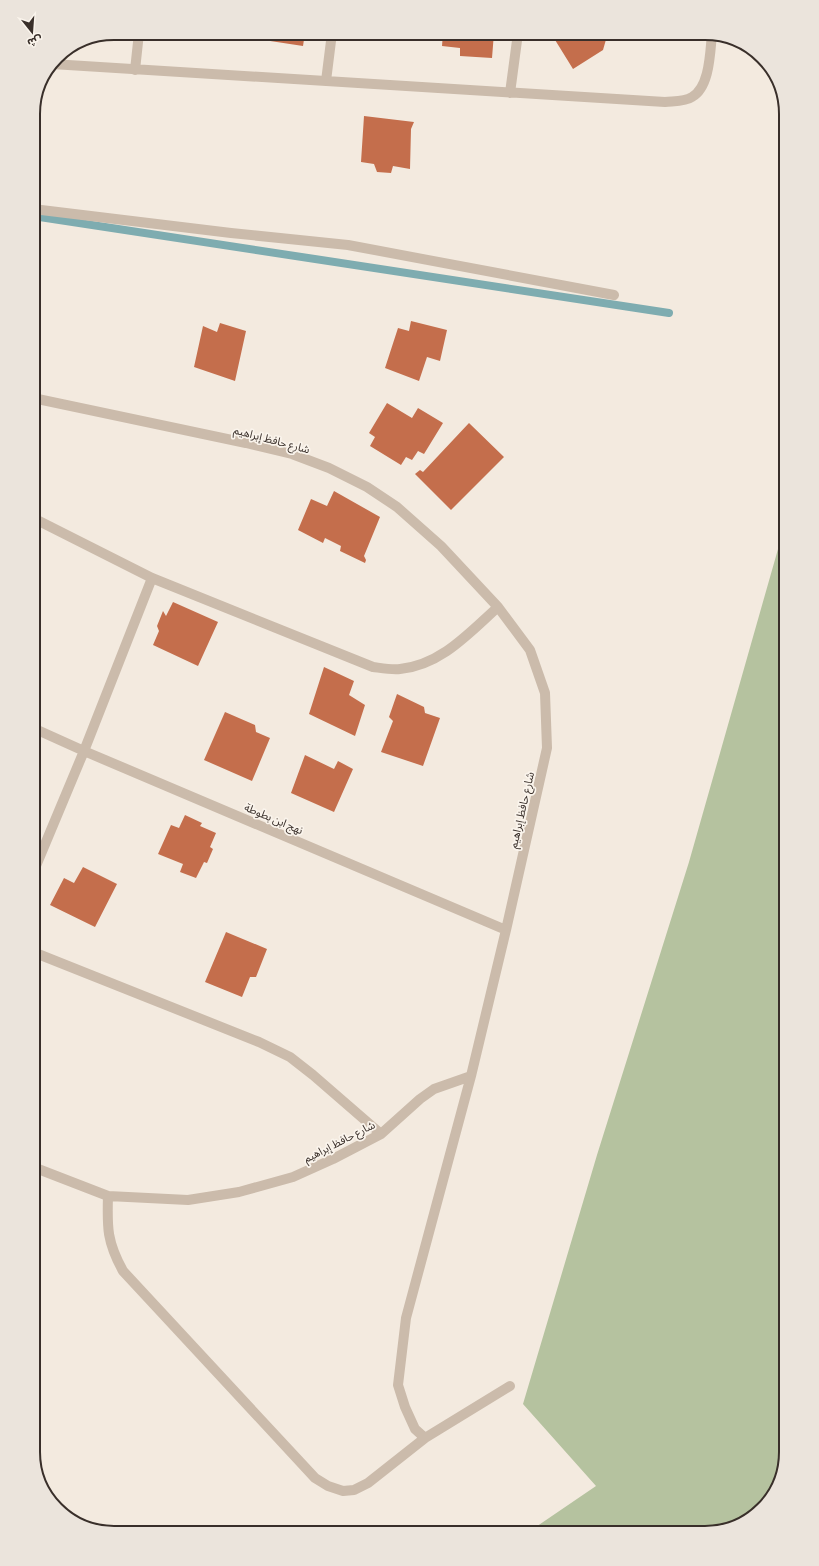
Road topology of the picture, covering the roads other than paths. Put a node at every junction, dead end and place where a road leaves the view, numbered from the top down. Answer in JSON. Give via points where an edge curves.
{"nodes":[{"id":1,"x":138,"y":40,"type":"edge"},
{"id":2,"x":331,"y":40,"type":"edge"},
{"id":3,"x":517,"y":40,"type":"edge"},
{"id":4,"x":711,"y":40,"type":"edge"},
{"id":5,"x":59,"y":64,"type":"edge"},
{"id":6,"x":135,"y":70,"type":"junction"},
{"id":7,"x":326,"y":81,"type":"junction"},
{"id":8,"x":510,"y":93,"type":"junction"},
{"id":9,"x":40,"y":210,"type":"edge"},
{"id":10,"x":614,"y":294,"type":"dead end"},
{"id":11,"x":40,"y":399,"type":"edge"},
{"id":12,"x":40,"y":522,"type":"edge"},
{"id":13,"x":152,"y":578,"type":"junction"},
{"id":14,"x":498,"y":607,"type":"junction"},
{"id":15,"x":40,"y":731,"type":"edge"},
{"id":16,"x":84,"y":751,"type":"junction"},
{"id":17,"x":40,"y":856,"type":"edge"},
{"id":18,"x":506,"y":930,"type":"junction"},
{"id":19,"x":40,"y":955,"type":"edge"},
{"id":20,"x":471,"y":1076,"type":"junction"},
{"id":21,"x":381,"y":1134,"type":"junction"},
{"id":22,"x":40,"y":1169,"type":"edge"},
{"id":23,"x":108,"y":1196,"type":"junction"},
{"id":24,"x":510,"y":1386,"type":"dead end"},
{"id":25,"x":425,"y":1438,"type":"junction"}],
"edges":[{"from":1,"to":6,"type":"street"},
{"from":2,"to":7,"type":"street"},
{"from":3,"to":8,"type":"street"},
{"from":4,"to":8,"type":"street","via":[[707,76],[701,89],[692,98],[665,102]]},
{"from":5,"to":6,"type":"street"},
{"from":6,"to":7,"type":"street"},
{"from":7,"to":8,"type":"street"},
{"from":9,"to":10,"type":"street","via":[[348,245]]},
{"from":11,"to":14,"type":"street","name":"شارع حافظ إبراهيم","via":[[246,443],[292,454],[329,468],[367,487],[397,507],[441,546]]},
{"from":12,"to":13,"type":"street"},
{"from":13,"to":14,"type":"street","via":[[372,667],[399,669],[421,665],[458,643]]},
{"from":13,"to":16,"type":"street"},
{"from":14,"to":18,"type":"street","name":"شارع حافظ إبراهيم","via":[[530,650],[545,693],[547,748]]},
{"from":15,"to":16,"type":"street","name":"نهج ابن بطوطة"},
{"from":16,"to":17,"type":"street"},
{"from":16,"to":18,"type":"street","name":"نهج ابن بطوطة"},
{"from":18,"to":20,"type":"street","name":"شارع حافظ إبراهيم"},
{"from":19,"to":21,"type":"street","via":[[259,1042],[290,1057]]},
{"from":20,"to":21,"type":"street","name":"شارع حافظ إبراهيم","via":[[434,1089]]},
{"from":20,"to":25,"type":"street","via":[[406,1318],[398,1385],[415,1429]]},
{"from":21,"to":23,"type":"street","name":"شارع حافظ إبراهيم","via":[[293,1177],[239,1192],[188,1200]]},
{"from":22,"to":23,"type":"street","name":"شارع حافظ إبراهيم"},
{"from":23,"to":25,"type":"street","via":[[109,1241],[123,1272],[315,1478],[343,1491],[354,1490],[368,1483]]},
{"from":24,"to":25,"type":"street"}]}
